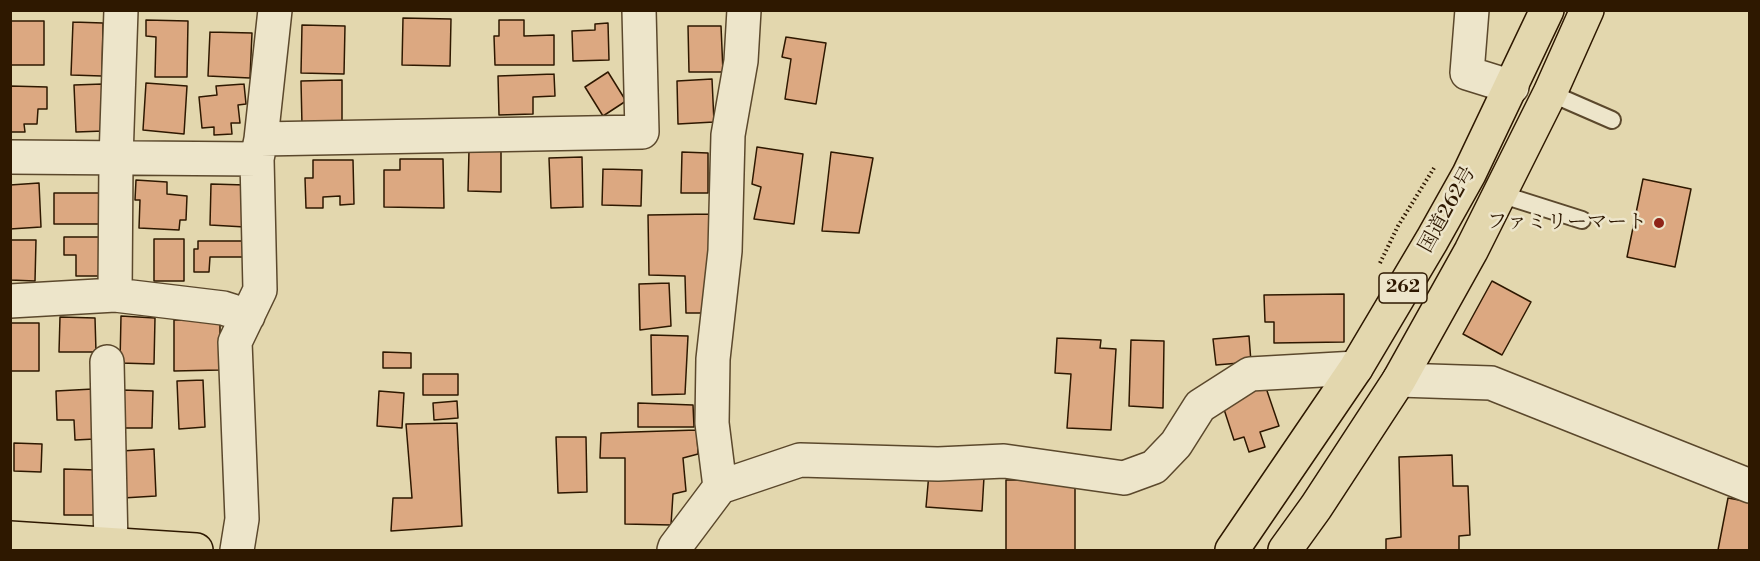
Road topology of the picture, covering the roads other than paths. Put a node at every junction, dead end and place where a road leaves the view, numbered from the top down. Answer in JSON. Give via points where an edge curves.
{"nodes":[{"id":1,"x":121,"y":10,"type":"edge"},
{"id":2,"x":275,"y":10,"type":"edge"},
{"id":3,"x":639,"y":10,"type":"edge"},
{"id":4,"x":744,"y":10,"type":"edge"},
{"id":5,"x":1472,"y":10,"type":"edge"},
{"id":6,"x":1548,"y":10,"type":"edge"},
{"id":7,"x":1587,"y":10,"type":"edge"},
{"id":8,"x":1512,"y":87,"type":"junction"},
{"id":9,"x":1550,"y":93,"type":"junction"},
{"id":10,"x":1612,"y":120,"type":"dead end"},
{"id":11,"x":259,"y":149,"type":"junction"},
{"id":12,"x":10,"y":157,"type":"edge"},
{"id":13,"x":116,"y":159,"type":"junction"},
{"id":14,"x":1500,"y":194,"type":"junction"},
{"id":15,"x":1582,"y":220,"type":"dead end"},
{"id":16,"x":115,"y":295,"type":"junction"},
{"id":17,"x":10,"y":301,"type":"edge"},
{"id":18,"x":248,"y":316,"type":"junction"},
{"id":19,"x":107,"y":362,"type":"dead end"},
{"id":20,"x":1356,"y":368,"type":"junction"},
{"id":21,"x":1399,"y":380,"type":"junction"},
{"id":22,"x":1749,"y":486,"type":"edge"},
{"id":23,"x":720,"y":487,"type":"junction"},
{"id":24,"x":26,"y":543,"type":"edge"},
{"id":25,"x":111,"y":546,"type":"junction"},
{"id":26,"x":196,"y":550,"type":"edge"},
{"id":27,"x":237,"y":550,"type":"edge"},
{"id":28,"x":674,"y":550,"type":"edge"},
{"id":29,"x":1232,"y":550,"type":"edge"},
{"id":30,"x":1285,"y":550,"type":"edge"}],
"edges":[{"from":1,"to":13,"type":"street"},
{"from":2,"to":11,"type":"street"},
{"from":3,"to":11,"type":"street","via":[[642,132]]},
{"from":4,"to":23,"type":"street","via":[[741,60],[728,135],[725,251],[713,359],[712,423]]},
{"from":5,"to":8,"type":"street","via":[[1467,73]]},
{"from":6,"to":8,"type":"main road","name":"国道262号","number":"262"},
{"from":7,"to":9,"type":"main road","name":"国道262号","number":"262"},
{"from":8,"to":20,"type":"main road","name":"国道262号","number":"262","via":[[1469,174]]},
{"from":9,"to":10,"type":"lane"},
{"from":9,"to":14,"type":"main road","name":"国道262号","number":"262"},
{"from":11,"to":13,"type":"street"},
{"from":11,"to":18,"type":"street","via":[[260,290]]},
{"from":12,"to":13,"type":"street"},
{"from":13,"to":16,"type":"street"},
{"from":14,"to":15,"type":"lane"},
{"from":14,"to":21,"type":"main road","name":"国道262号","number":"262"},
{"from":16,"to":17,"type":"street"},
{"from":16,"to":18,"type":"street","via":[[223,308]]},
{"from":18,"to":27,"type":"street","via":[[235,342],[242,519]]},
{"from":19,"to":25,"type":"street"},
{"from":20,"to":23,"type":"street","via":[[1250,374],[1200,406],[1176,444],[1154,467],[1124,478],[1004,461],[938,464],[800,460]]},
{"from":20,"to":29,"type":"main road","name":"国道262号","number":"262"},
{"from":21,"to":22,"type":"street","via":[[1491,382]]},
{"from":21,"to":30,"type":"main road","name":"国道262号","number":"262"},
{"from":23,"to":28,"type":"street"},
{"from":24,"to":25,"type":"main road"},
{"from":25,"to":26,"type":"main road"}]}
